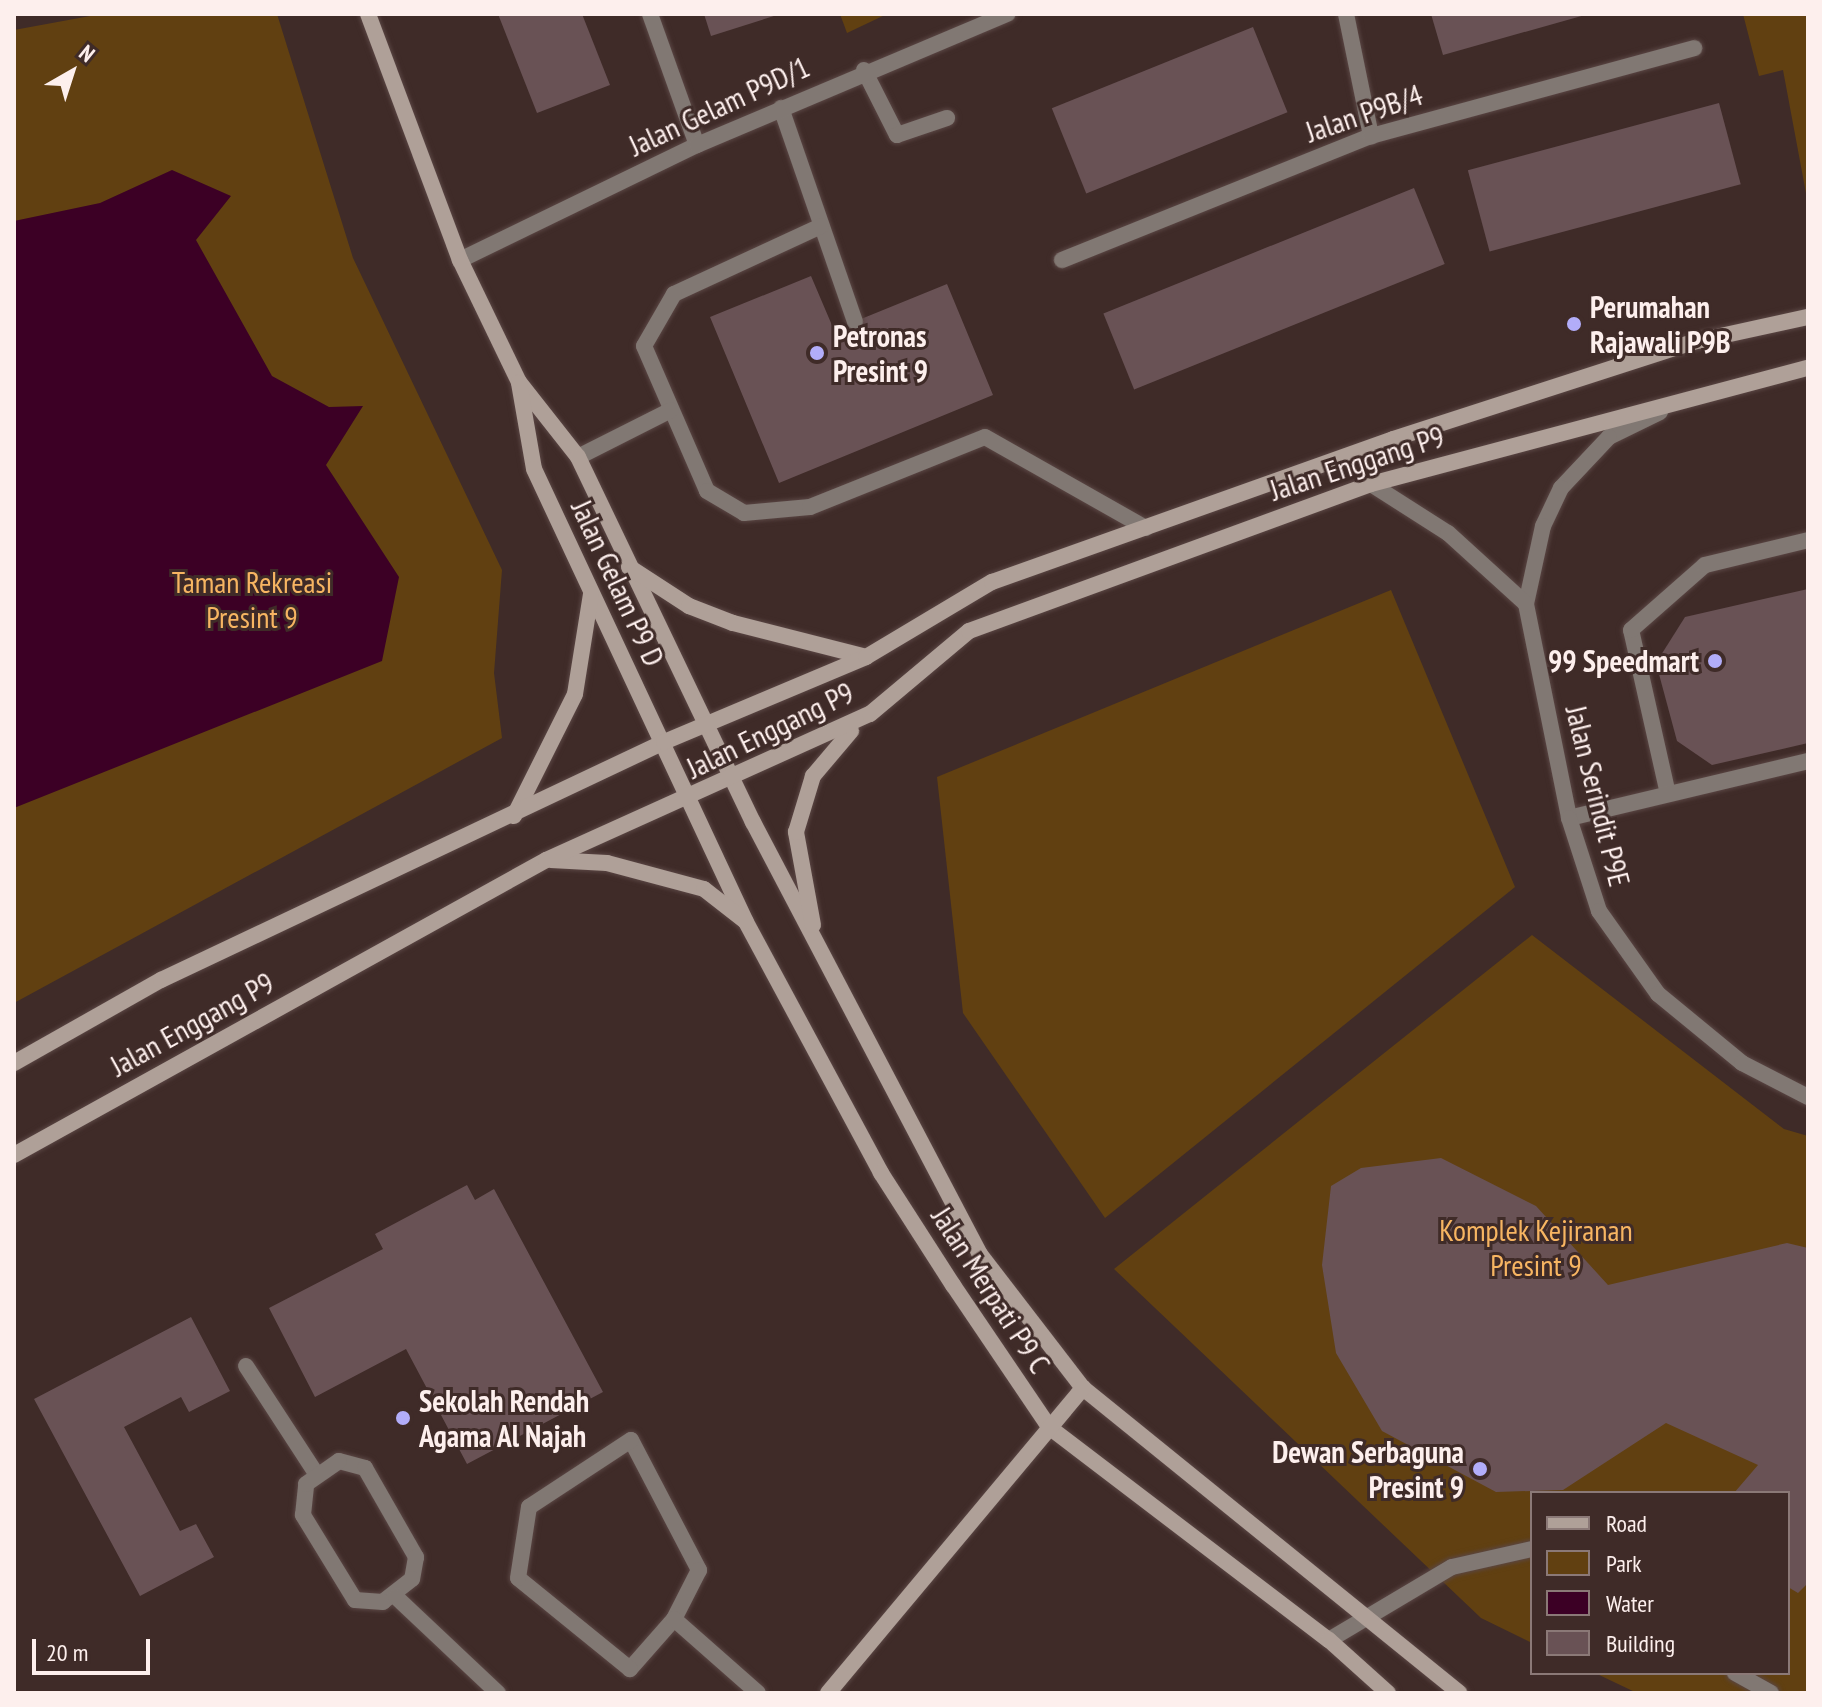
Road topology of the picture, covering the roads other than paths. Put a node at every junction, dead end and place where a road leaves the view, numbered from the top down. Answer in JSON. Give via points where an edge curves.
{"nodes":[{"id":1,"x":368,"y":14,"type":"edge"},
{"id":2,"x":650,"y":14,"type":"edge"},
{"id":3,"x":1007,"y":14,"type":"edge"},
{"id":4,"x":1346,"y":14,"type":"edge"},
{"id":5,"x":1694,"y":48,"type":"dead end"},
{"id":6,"x":864,"y":70,"type":"junction"},
{"id":7,"x":781,"y":108,"type":"junction"},
{"id":8,"x":947,"y":118,"type":"dead end"},
{"id":9,"x":1371,"y":136,"type":"junction"},
{"id":10,"x":697,"y":145,"type":"junction"},
{"id":11,"x":821,"y":226,"type":"junction"},
{"id":12,"x":460,"y":260,"type":"junction"},
{"id":13,"x":1062,"y":260,"type":"dead end"},
{"id":14,"x":1808,"y":317,"type":"edge"},
{"id":15,"x":855,"y":322,"type":"dead end"},
{"id":16,"x":1808,"y":368,"type":"edge"},
{"id":17,"x":519,"y":382,"type":"junction"},
{"id":18,"x":1700,"y":391,"type":"junction"},
{"id":19,"x":671,"y":410,"type":"junction"},
{"id":20,"x":578,"y":457,"type":"junction"},
{"id":21,"x":1371,"y":484,"type":"junction"},
{"id":22,"x":1146,"y":528,"type":"junction"},
{"id":23,"x":1808,"y":540,"type":"edge"},
{"id":24,"x":628,"y":566,"type":"junction"},
{"id":25,"x":591,"y":592,"type":"junction"},
{"id":26,"x":1526,"y":604,"type":"junction"},
{"id":27,"x":866,"y":657,"type":"junction"},
{"id":28,"x":870,"y":714,"type":"junction"},
{"id":29,"x":710,"y":727,"type":"junction"},
{"id":30,"x":664,"y":742,"type":"junction"},
{"id":31,"x":1808,"y":761,"type":"edge"},
{"id":32,"x":734,"y":777,"type":"junction"},
{"id":33,"x":1668,"y":794,"type":"junction"},
{"id":34,"x":691,"y":799,"type":"junction"},
{"id":35,"x":514,"y":816,"type":"junction"},
{"id":36,"x":1569,"y":818,"type":"junction"},
{"id":37,"x":546,"y":860,"type":"junction"},
{"id":38,"x":746,"y":922,"type":"junction"},
{"id":39,"x":816,"y":944,"type":"junction"},
{"id":40,"x":14,"y":1063,"type":"edge"},
{"id":41,"x":1808,"y":1097,"type":"edge"},
{"id":42,"x":14,"y":1155,"type":"edge"},
{"id":43,"x":246,"y":1366,"type":"dead end"},
{"id":44,"x":1083,"y":1388,"type":"junction"},
{"id":45,"x":1049,"y":1427,"type":"junction"},
{"id":46,"x":315,"y":1472,"type":"junction"},
{"id":47,"x":1530,"y":1547,"type":"edge"},
{"id":48,"x":396,"y":1597,"type":"junction"},
{"id":49,"x":1367,"y":1616,"type":"junction"},
{"id":50,"x":674,"y":1619,"type":"junction"},
{"id":51,"x":1329,"y":1640,"type":"junction"},
{"id":52,"x":1739,"y":1675,"type":"edge"},
{"id":53,"x":498,"y":1693,"type":"edge"},
{"id":54,"x":758,"y":1693,"type":"edge"},
{"id":55,"x":828,"y":1693,"type":"edge"},
{"id":56,"x":1388,"y":1693,"type":"edge"},
{"id":57,"x":1459,"y":1693,"type":"edge"},
{"id":58,"x":1771,"y":1693,"type":"edge"}],
"edges":[{"from":1,"to":12,"type":"main road","name":"Jalan Gelam P9 D"},
{"from":2,"to":10,"type":"street"},
{"from":3,"to":6,"type":"street","name":"Jalan Gelam P9D/1"},
{"from":4,"to":9,"type":"street"},
{"from":5,"to":9,"type":"street","name":"Jalan P9B/4"},
{"from":6,"to":7,"type":"street","name":"Jalan Gelam P9D/1"},
{"from":6,"to":8,"type":"street","via":[[897,135]]},
{"from":7,"to":10,"type":"street","name":"Jalan Gelam P9D/1"},
{"from":7,"to":11,"type":"street"},
{"from":9,"to":13,"type":"street","name":"Jalan P9B/4"},
{"from":10,"to":12,"type":"street","name":"Jalan Gelam P9D/1"},
{"from":11,"to":15,"type":"street"},
{"from":11,"to":19,"type":"street","via":[[674,294],[644,346]]},
{"from":12,"to":17,"type":"main road","name":"Jalan Gelam P9 D"},
{"from":14,"to":22,"type":"main road","name":"Jalan Enggang P9","via":[[1693,342]]},
{"from":16,"to":18,"type":"main road","name":"Jalan Enggang P9"},
{"from":17,"to":20,"type":"main road","name":"Jalan Gelam P9 D"},
{"from":17,"to":25,"type":"main road","name":"Jalan Gelam P9 D","via":[[534,469]]},
{"from":18,"to":21,"type":"main road","name":"Jalan Enggang P9"},
{"from":18,"to":26,"type":"street","name":"Jalan Serindit P9E","via":[[1609,437],[1561,488],[1543,526]]},
{"from":19,"to":20,"type":"street"},
{"from":19,"to":22,"type":"street","via":[[707,491],[744,513],[810,507],[985,437]]},
{"from":20,"to":24,"type":"main road","name":"Jalan Gelam P9 D"},
{"from":21,"to":26,"type":"street","via":[[1448,533]]},
{"from":21,"to":28,"type":"main road","name":"Jalan Enggang P9","via":[[969,631]]},
{"from":22,"to":27,"type":"main road","name":"Jalan Enggang P9","via":[[992,582]]},
{"from":23,"to":33,"type":"street","via":[[1705,565],[1631,630]]},
{"from":24,"to":27,"type":"main road","via":[[689,606],[733,623]]},
{"from":24,"to":29,"type":"main road","name":"Jalan Gelam P9 D"},
{"from":25,"to":30,"type":"main road","name":"Jalan Gelam P9 D"},
{"from":25,"to":35,"type":"main road","via":[[575,694]]},
{"from":26,"to":36,"type":"street","name":"Jalan Serindit P9E"},
{"from":27,"to":29,"type":"main road","name":"Jalan Enggang P9"},
{"from":28,"to":32,"type":"main road","name":"Jalan Enggang P9"},
{"from":28,"to":39,"type":"main road","via":[[836,743],[802,804],[796,832]]},
{"from":29,"to":30,"type":"main road","name":"Jalan Enggang P9"},
{"from":29,"to":32,"type":"main road"},
{"from":30,"to":34,"type":"main road","name":"Jalan Gelam P9 D"},
{"from":30,"to":35,"type":"main road","name":"Jalan Enggang P9"},
{"from":31,"to":33,"type":"street"},
{"from":32,"to":34,"type":"main road","name":"Jalan Enggang P9"},
{"from":32,"to":39,"type":"main road","name":"Jalan Merpati P9 C"},
{"from":33,"to":36,"type":"street"},
{"from":34,"to":37,"type":"main road","name":"Jalan Enggang P9"},
{"from":34,"to":38,"type":"main road","name":"Jalan Merpati P9 C"},
{"from":35,"to":40,"type":"main road","name":"Jalan Enggang P9","via":[[161,980]]},
{"from":36,"to":41,"type":"street","name":"Jalan Serindit P9E","via":[[1599,911],[1658,994],[1742,1063]]},
{"from":37,"to":38,"type":"main road","via":[[607,863],[704,889]]},
{"from":37,"to":42,"type":"main road","name":"Jalan Enggang P9"},
{"from":38,"to":45,"type":"main road","name":"Jalan Merpati P9 C","via":[[881,1173]]},
{"from":39,"to":44,"type":"main road","name":"Jalan Merpati P9 C","via":[[979,1253]]},
{"from":43,"to":46,"type":"street"},
{"from":44,"to":45,"type":"main road"},
{"from":44,"to":49,"type":"main road","name":"Jalan Merpati P9 C"},
{"from":45,"to":51,"type":"main road","name":"Jalan Merpati P9 C"},
{"from":45,"to":55,"type":"main road"},
{"from":46,"to":48,"type":"street","via":[[301,1499],[303,1515],[355,1600]]},
{"from":46,"to":48,"type":"street","via":[[339,1461],[365,1468],[416,1557],[412,1579]]},
{"from":47,"to":49,"type":"street","via":[[1452,1567]]},
{"from":48,"to":53,"type":"street"},
{"from":49,"to":51,"type":"street"},
{"from":49,"to":57,"type":"main road","name":"Jalan Merpati P9 C"},
{"from":50,"to":50,"type":"street","via":[[630,1669],[518,1578],[529,1507],[631,1440],[699,1570]]},
{"from":50,"to":54,"type":"street"},
{"from":51,"to":56,"type":"main road","name":"Jalan Merpati P9 C"},
{"from":52,"to":58,"type":"street"}]}
